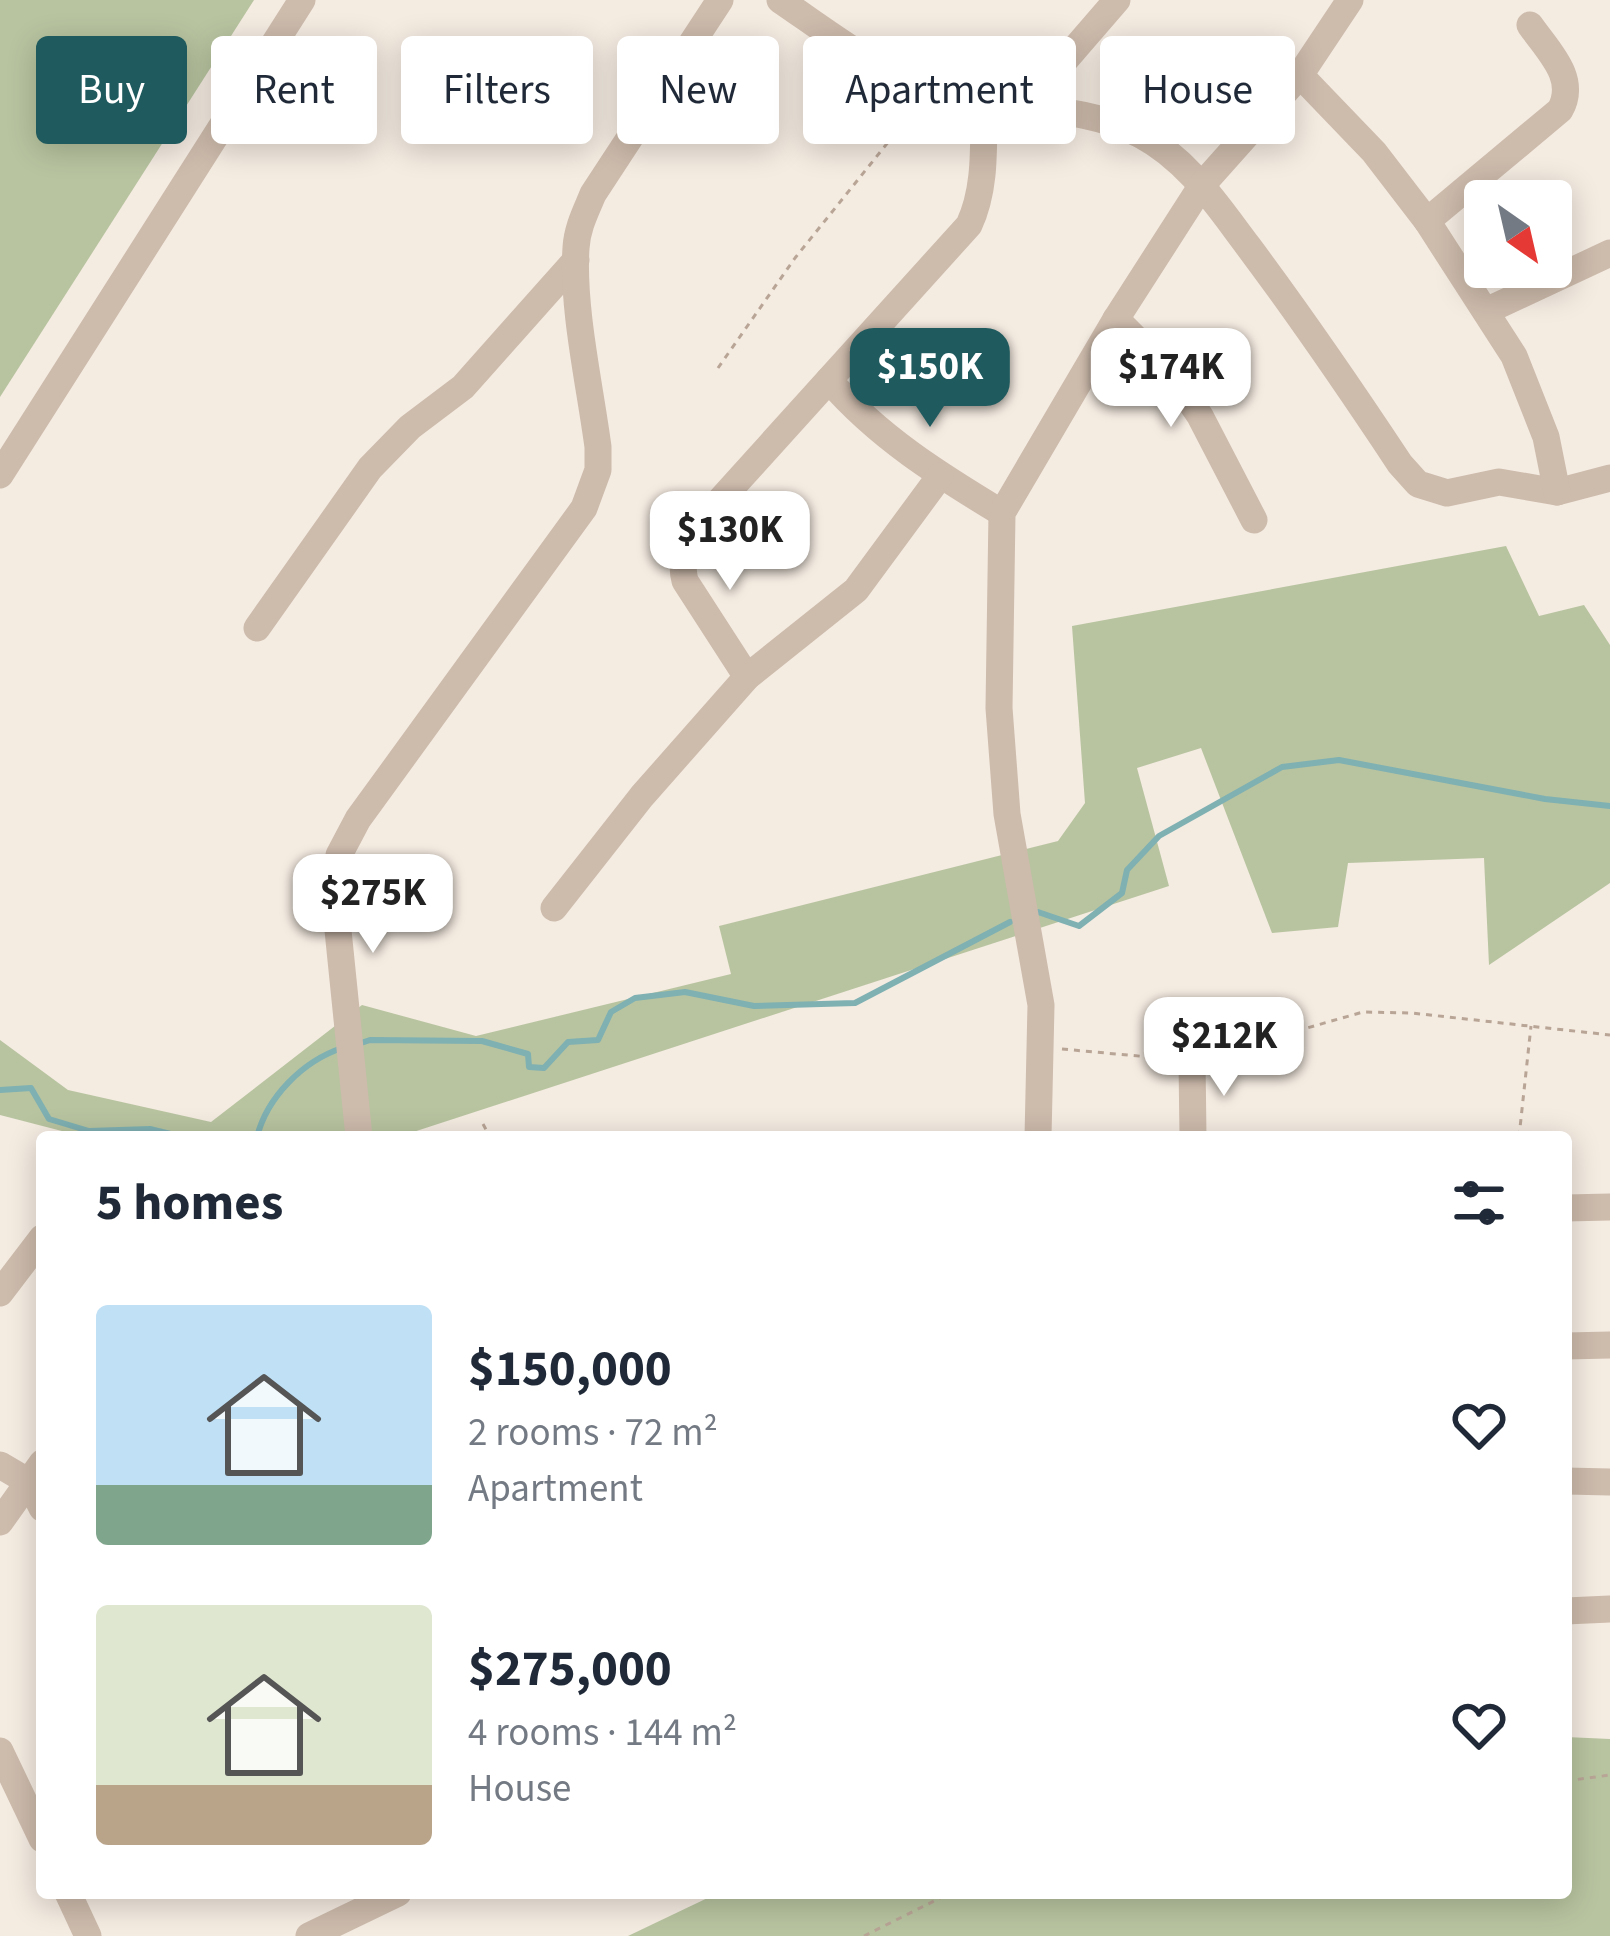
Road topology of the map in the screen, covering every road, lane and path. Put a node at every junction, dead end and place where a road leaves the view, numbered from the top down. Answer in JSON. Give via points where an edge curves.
{"nodes":[{"id":1,"x":302,"y":0,"type":"edge"},
{"id":2,"x":720,"y":0,"type":"edge"},
{"id":3,"x":780,"y":0,"type":"edge"},
{"id":4,"x":1117,"y":0,"type":"edge"},
{"id":5,"x":1350,"y":0,"type":"edge"},
{"id":6,"x":1530,"y":25,"type":"dead end"},
{"id":7,"x":834,"y":36,"type":"edge"},
{"id":8,"x":1076,"y":47,"type":"edge"},
{"id":9,"x":1300,"y":75,"type":"junction"},
{"id":10,"x":1076,"y":113,"type":"edge"},
{"id":11,"x":887,"y":144,"type":"edge"},
{"id":12,"x":983,"y":144,"type":"edge"},
{"id":13,"x":1202,"y":185,"type":"junction"},
{"id":14,"x":1427,"y":221,"type":"junction"},
{"id":15,"x":1610,"y":253,"type":"edge"},
{"id":16,"x":576,"y":260,"type":"junction"},
{"id":17,"x":1486,"y":311,"type":"junction"},
{"id":18,"x":1116,"y":319,"type":"junction"},
{"id":19,"x":718,"y":368,"type":"dead end"},
{"id":20,"x":829,"y":380,"type":"junction"},
{"id":21,"x":0,"y":475,"type":"edge"},
{"id":22,"x":940,"y":476,"type":"junction"},
{"id":23,"x":1610,"y":478,"type":"edge"},
{"id":24,"x":1557,"y":492,"type":"junction"},
{"id":25,"x":1002,"y":513,"type":"junction"},
{"id":26,"x":1254,"y":520,"type":"dead end"},
{"id":27,"x":257,"y":628,"type":"dead end"},
{"id":28,"x":747,"y":677,"type":"junction"},
{"id":29,"x":554,"y":908,"type":"dead end"},
{"id":30,"x":1531,"y":1026,"type":"junction"},
{"id":31,"x":1610,"y":1035,"type":"edge"},
{"id":32,"x":1042,"y":1047,"type":"junction"},
{"id":33,"x":1192,"y":1061,"type":"junction"},
{"id":34,"x":483,"y":1124,"type":"dead end"},
{"id":35,"x":358,"y":1131,"type":"edge"},
{"id":36,"x":487,"y":1131,"type":"edge"},
{"id":37,"x":1038,"y":1131,"type":"edge"},
{"id":38,"x":1193,"y":1131,"type":"edge"},
{"id":39,"x":1521,"y":1131,"type":"edge"},
{"id":40,"x":1572,"y":1208,"type":"edge"},
{"id":41,"x":1610,"y":1208,"type":"edge"},
{"id":42,"x":36,"y":1246,"type":"edge"},
{"id":43,"x":0,"y":1293,"type":"edge"},
{"id":44,"x":1572,"y":1346,"type":"edge"},
{"id":45,"x":1610,"y":1346,"type":"edge"},
{"id":46,"x":0,"y":1465,"type":"edge"},
{"id":47,"x":35,"y":1472,"type":"edge"},
{"id":48,"x":1572,"y":1481,"type":"edge"},
{"id":49,"x":1610,"y":1482,"type":"edge"},
{"id":50,"x":0,"y":1522,"type":"edge"},
{"id":51,"x":1610,"y":1609,"type":"edge"},
{"id":52,"x":1572,"y":1611,"type":"edge"},
{"id":53,"x":0,"y":1751,"type":"edge"},
{"id":54,"x":1610,"y":1775,"type":"edge"},
{"id":55,"x":1572,"y":1780,"type":"edge"},
{"id":56,"x":36,"y":1826,"type":"edge"},
{"id":57,"x":71,"y":1899,"type":"edge"},
{"id":58,"x":386,"y":1899,"type":"edge"},
{"id":59,"x":938,"y":1899,"type":"edge"},
{"id":60,"x":88,"y":1936,"type":"edge"},
{"id":61,"x":309,"y":1936,"type":"edge"},
{"id":62,"x":864,"y":1936,"type":"edge"}],
"edges":[{"from":1,"to":21,"type":"street"},
{"from":2,"to":16,"type":"street","via":[[593,194]]},
{"from":3,"to":7,"type":"street"},
{"from":4,"to":8,"type":"street"},
{"from":5,"to":9,"type":"street"},
{"from":6,"to":14,"type":"street","via":[[1567,80],[1560,110]]},
{"from":9,"to":13,"type":"street"},
{"from":9,"to":14,"type":"street"},
{"from":10,"to":13,"type":"street","via":[[1169,152]]},
{"from":11,"to":19,"type":"path"},
{"from":12,"to":20,"type":"street","via":[[969,225]]},
{"from":13,"to":18,"type":"street"},
{"from":13,"to":24,"type":"street","via":[[1418,484],[1447,493],[1499,482]]},
{"from":14,"to":17,"type":"street"},
{"from":15,"to":17,"type":"street"},
{"from":16,"to":27,"type":"street","via":[[463,387],[370,467]]},
{"from":16,"to":35,"type":"street","via":[[598,470],[584,508],[346,839],[335,869]]},
{"from":17,"to":24,"type":"street","via":[[1531,394]]},
{"from":18,"to":25,"type":"street"},
{"from":18,"to":26,"type":"street","via":[[1172,375]]},
{"from":20,"to":22,"type":"street","via":[[870,424]]},
{"from":20,"to":28,"type":"street","via":[[685,548],[685,581]]},
{"from":22,"to":25,"type":"street"},
{"from":22,"to":28,"type":"street","via":[[856,590]]},
{"from":23,"to":24,"type":"street"},
{"from":25,"to":32,"type":"street","via":[[1000,729]]},
{"from":28,"to":29,"type":"street"},
{"from":30,"to":31,"type":"path"},
{"from":30,"to":33,"type":"path","via":[[1363,1012]]},
{"from":30,"to":39,"type":"path"},
{"from":32,"to":33,"type":"path"},
{"from":32,"to":37,"type":"street"},
{"from":33,"to":38,"type":"street"},
{"from":34,"to":36,"type":"path"},
{"from":40,"to":41,"type":"street"},
{"from":42,"to":43,"type":"street"},
{"from":44,"to":45,"type":"street"},
{"from":46,"to":47,"type":"street"},
{"from":47,"to":50,"type":"street"},
{"from":48,"to":49,"type":"street"},
{"from":51,"to":52,"type":"street"},
{"from":53,"to":56,"type":"street"},
{"from":54,"to":55,"type":"path"},
{"from":57,"to":60,"type":"street"},
{"from":58,"to":61,"type":"street"},
{"from":59,"to":62,"type":"path"}]}
